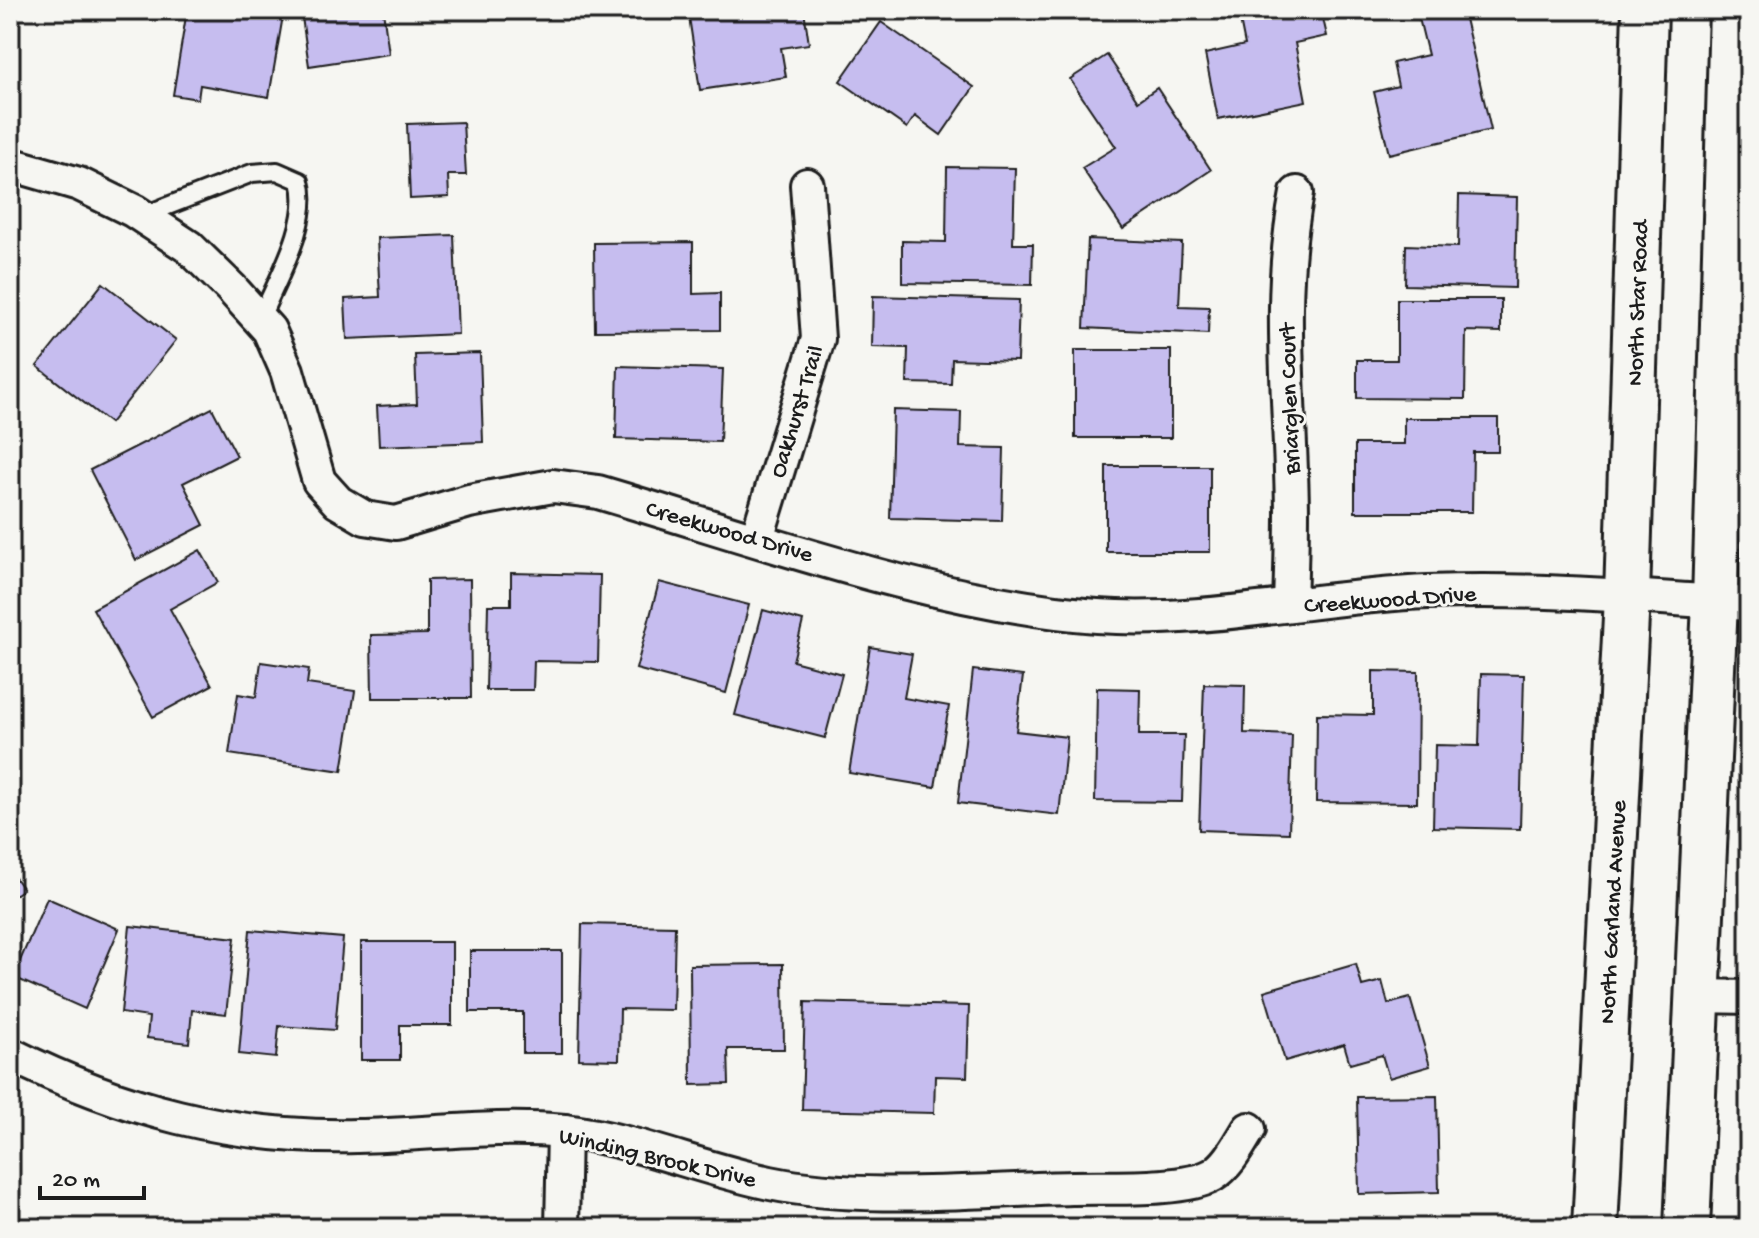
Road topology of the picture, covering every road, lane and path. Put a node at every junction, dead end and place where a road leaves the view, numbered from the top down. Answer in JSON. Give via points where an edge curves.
{"nodes":[{"id":1,"x":1645,"y":10,"type":"edge"},
{"id":2,"x":1732,"y":10,"type":"edge"},
{"id":3,"x":10,"y":164,"type":"edge"},
{"id":4,"x":807,"y":185,"type":"dead end"},
{"id":5,"x":1297,"y":193,"type":"dead end"},
{"id":6,"x":142,"y":216,"type":"junction"},
{"id":7,"x":260,"y":320,"type":"junction"},
{"id":8,"x":757,"y":538,"type":"junction"},
{"id":9,"x":1627,"y":597,"type":"junction"},
{"id":10,"x":1732,"y":603,"type":"edge"},
{"id":11,"x":1290,"y":605,"type":"junction"},
{"id":12,"x":1699,"y":996,"type":"junction"},
{"id":13,"x":1749,"y":997,"type":"edge"},
{"id":14,"x":10,"y":1054,"type":"edge"},
{"id":15,"x":1249,"y":1129,"type":"dead end"},
{"id":16,"x":564,"y":1131,"type":"junction"},
{"id":17,"x":562,"y":1228,"type":"edge"},
{"id":18,"x":1595,"y":1228,"type":"edge"},
{"id":19,"x":1687,"y":1228,"type":"edge"}],
"edges":[{"from":1,"to":9,"type":"main road","name":"North Star Road"},
{"from":2,"to":10,"type":"main road"},
{"from":3,"to":6,"type":"street","name":"Creekwood Drive","via":[[79,184]]},
{"from":4,"to":8,"type":"street","name":"Oakhurst Trail","via":[[818,339]]},
{"from":5,"to":11,"type":"street","name":"Briarglen Court","via":[[1288,240],[1283,332],[1292,511]]},
{"from":6,"to":7,"type":"street","name":"Creekwood Drive","via":[[189,247]]},
{"from":6,"to":7,"type":"lane","via":[[252,173],[277,171],[300,181],[302,218]]},
{"from":7,"to":8,"type":"street","name":"Creekwood Drive","via":[[287,371],[319,481],[338,502],[365,518],[396,523],[469,501],[553,486],[598,492]]},
{"from":8,"to":11,"type":"street","name":"Creekwood Drive","via":[[995,602],[1096,616],[1188,618]]},
{"from":9,"to":10,"type":"street","name":"Creekwood Drive"},
{"from":9,"to":11,"type":"street","name":"Creekwood Drive","via":[[1427,592]]},
{"from":9,"to":18,"type":"main road","name":"North Garland Avenue"},
{"from":10,"to":12,"type":"main road"},
{"from":12,"to":13,"type":"street"},
{"from":12,"to":19,"type":"main road"},
{"from":14,"to":16,"type":"street","name":"Winding Brook Drive","via":[[69,1084],[220,1129],[299,1136]]},
{"from":15,"to":16,"type":"street","name":"Winding Brook Drive","via":[[1212,1175],[1169,1185],[866,1191],[770,1183]]},
{"from":16,"to":17,"type":"street"}]}
